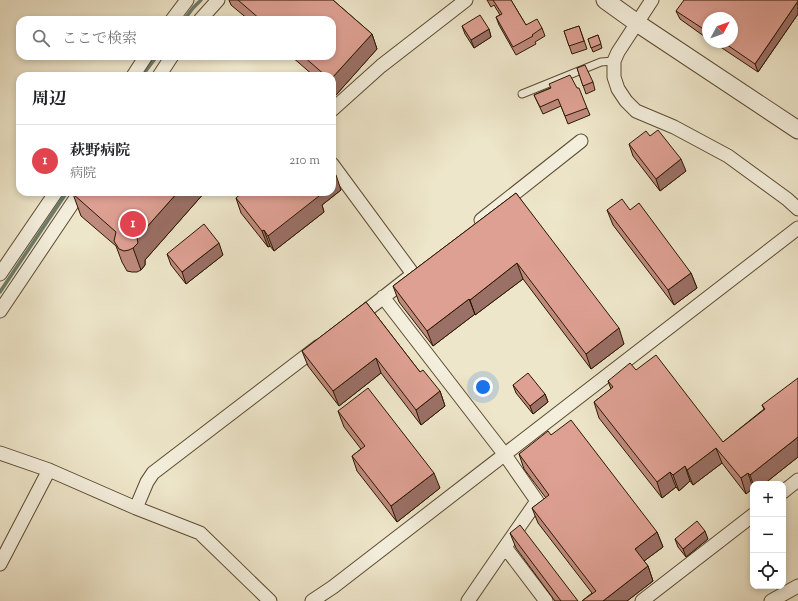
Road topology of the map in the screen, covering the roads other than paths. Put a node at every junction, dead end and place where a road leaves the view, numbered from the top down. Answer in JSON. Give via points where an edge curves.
{"nodes":[{"id":1,"x":187,"y":0,"type":"edge"},
{"id":2,"x":218,"y":0,"type":"edge"},
{"id":3,"x":466,"y":0,"type":"edge"},
{"id":4,"x":606,"y":0,"type":"edge"},
{"id":5,"x":652,"y":0,"type":"edge"},
{"id":6,"x":175,"y":16,"type":"edge"},
{"id":7,"x":204,"y":16,"type":"edge"},
{"id":8,"x":637,"y":23,"type":"junction"},
{"id":9,"x":143,"y":60,"type":"edge"},
{"id":10,"x":169,"y":60,"type":"edge"},
{"id":11,"x":614,"y":61,"type":"junction"},
{"id":12,"x":136,"y":72,"type":"edge"},
{"id":13,"x":162,"y":72,"type":"edge"},
{"id":14,"x":522,"y":94,"type":"dead end"},
{"id":15,"x":336,"y":106,"type":"edge"},
{"id":16,"x":798,"y":130,"type":"edge"},
{"id":17,"x":581,"y":140,"type":"dead end"},
{"id":18,"x":336,"y":169,"type":"edge"},
{"id":19,"x":53,"y":196,"type":"edge"},
{"id":20,"x":77,"y":196,"type":"edge"},
{"id":21,"x":798,"y":209,"type":"edge"},
{"id":22,"x":798,"y":228,"type":"edge"},
{"id":23,"x":469,"y":229,"type":"edge"},
{"id":24,"x":0,"y":274,"type":"edge"},
{"id":25,"x":383,"y":297,"type":"junction"},
{"id":26,"x":0,"y":311,"type":"edge"},
{"id":27,"x":347,"y":325,"type":"edge"},
{"id":28,"x":328,"y":339,"type":"edge"},
{"id":29,"x":0,"y":453,"type":"edge"},
{"id":30,"x":505,"y":455,"type":"junction"},
{"id":31,"x":49,"y":470,"type":"junction"},
{"id":32,"x":798,"y":480,"type":"edge"},
{"id":33,"x":786,"y":490,"type":"edge"},
{"id":34,"x":136,"y":508,"type":"junction"},
{"id":35,"x":750,"y":517,"type":"edge"},
{"id":36,"x":505,"y":547,"type":"junction"},
{"id":37,"x":0,"y":564,"type":"edge"},
{"id":38,"x":798,"y":586,"type":"edge"},
{"id":39,"x":270,"y":601,"type":"edge"},
{"id":40,"x":312,"y":601,"type":"edge"},
{"id":41,"x":468,"y":601,"type":"edge"},
{"id":42,"x":546,"y":601,"type":"edge"},
{"id":43,"x":642,"y":601,"type":"edge"},
{"id":44,"x":771,"y":601,"type":"edge"}],
"edges":[{"from":1,"to":6,"type":"street"},
{"from":2,"to":7,"type":"street"},
{"from":3,"to":15,"type":"street","via":[[381,66]]},
{"from":4,"to":8,"type":"street"},
{"from":5,"to":8,"type":"street"},
{"from":8,"to":11,"type":"street"},
{"from":8,"to":16,"type":"street"},
{"from":9,"to":12,"type":"street"},
{"from":10,"to":13,"type":"street"},
{"from":11,"to":14,"type":"lane","via":[[601,62]]},
{"from":11,"to":21,"type":"street","via":[[614,77],[618,89],[636,112],[674,127],[728,156]]},
{"from":17,"to":23,"type":"street"},
{"from":18,"to":25,"type":"street","via":[[416,271]]},
{"from":19,"to":24,"type":"street"},
{"from":20,"to":26,"type":"street"},
{"from":22,"to":30,"type":"street"},
{"from":25,"to":27,"type":"street"},
{"from":25,"to":30,"type":"street"},
{"from":28,"to":34,"type":"street","via":[[153,473]]},
{"from":29,"to":31,"type":"street"},
{"from":30,"to":36,"type":"street","via":[[537,501]]},
{"from":30,"to":40,"type":"street"},
{"from":31,"to":34,"type":"street"},
{"from":31,"to":37,"type":"street"},
{"from":32,"to":33,"type":"street"},
{"from":34,"to":39,"type":"street","via":[[200,533]]},
{"from":35,"to":43,"type":"street"},
{"from":36,"to":41,"type":"street"},
{"from":36,"to":42,"type":"street"},
{"from":38,"to":44,"type":"street"}]}
